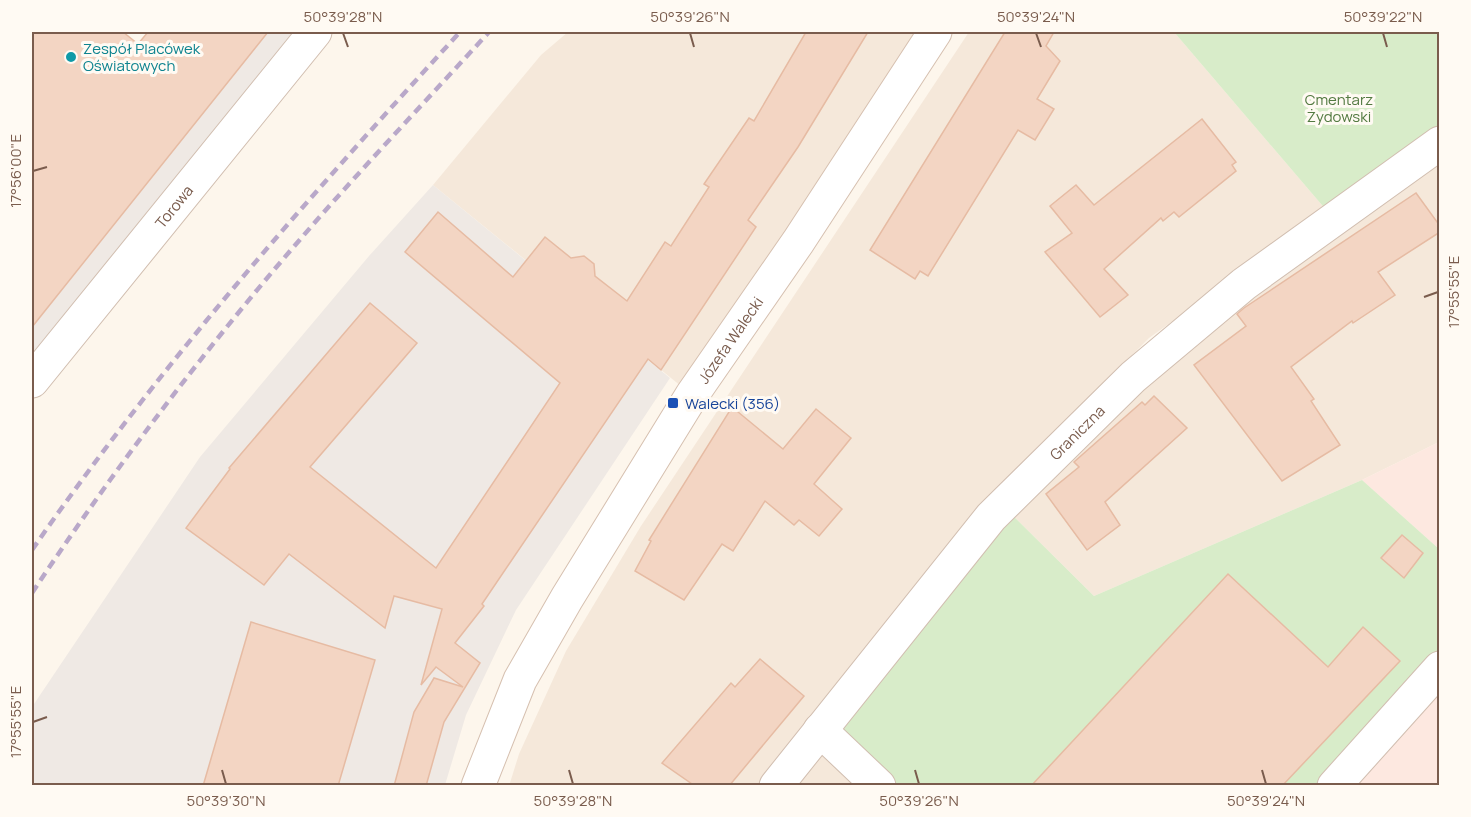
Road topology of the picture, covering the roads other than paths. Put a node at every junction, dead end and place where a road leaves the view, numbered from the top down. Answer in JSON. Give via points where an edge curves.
{"nodes":[{"id":1,"x":315,"y":32,"type":"edge"},
{"id":2,"x":935,"y":32,"type":"edge"},
{"id":3,"x":1440,"y":143,"type":"edge"},
{"id":4,"x":32,"y":381,"type":"edge"},
{"id":5,"x":1440,"y":668,"type":"edge"},
{"id":6,"x":820,"y":730,"type":"junction"},
{"id":7,"x":478,"y":786,"type":"edge"},
{"id":8,"x":776,"y":786,"type":"edge"},
{"id":9,"x":879,"y":786,"type":"edge"},
{"id":10,"x":1334,"y":786,"type":"edge"}],
"edges":[{"from":1,"to":4,"type":"street","name":"Torowa"},
{"from":2,"to":7,"type":"street","name":"Józefa Walecki","via":[[692,395],[567,598],[520,680]]},
{"from":3,"to":6,"type":"street","name":"Graniczna","via":[[1244,284],[1133,377],[990,518]]},
{"from":5,"to":10,"type":"street"},
{"from":6,"to":8,"type":"street","name":"Graniczna"},
{"from":6,"to":9,"type":"street"}]}
